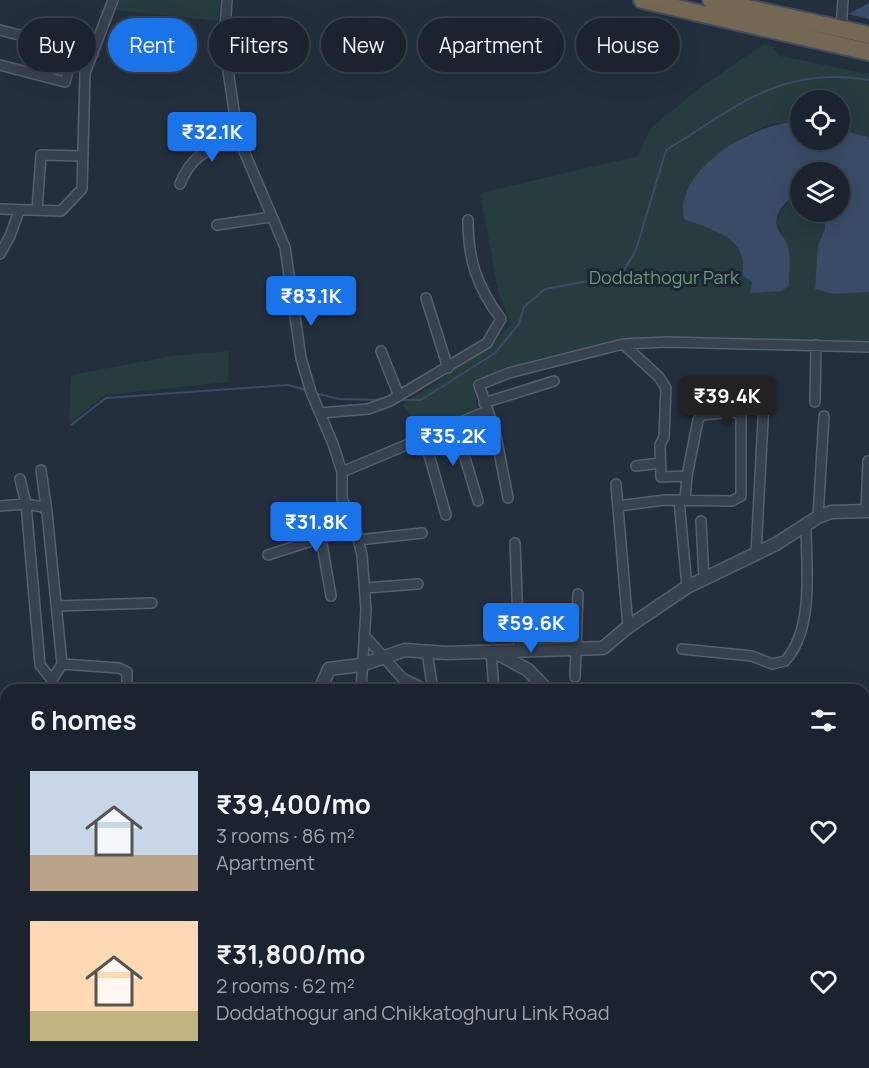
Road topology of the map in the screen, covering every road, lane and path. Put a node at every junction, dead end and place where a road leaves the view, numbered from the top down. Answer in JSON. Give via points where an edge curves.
{"nodes":[{"id":1,"x":113,"y":0,"type":"edge"},
{"id":2,"x":227,"y":0,"type":"edge"},
{"id":3,"x":642,"y":0,"type":"edge"},
{"id":4,"x":711,"y":0,"type":"edge"},
{"id":5,"x":843,"y":0,"type":"edge"},
{"id":6,"x":841,"y":29,"type":"junction"},
{"id":7,"x":0,"y":30,"type":"edge"},
{"id":8,"x":869,"y":35,"type":"edge"},
{"id":9,"x":18,"y":36,"type":"edge"},
{"id":10,"x":96,"y":45,"type":"edge"},
{"id":11,"x":869,"y":52,"type":"edge"},
{"id":12,"x":0,"y":64,"type":"edge"},
{"id":13,"x":18,"y":69,"type":"edge"},
{"id":14,"x":31,"y":72,"type":"edge"},
{"id":15,"x":68,"y":72,"type":"edge"},
{"id":16,"x":86,"y":72,"type":"edge"},
{"id":17,"x":238,"y":137,"type":"junction"},
{"id":18,"x":83,"y":156,"type":"junction"},
{"id":19,"x":180,"y":184,"type":"dead end"},
{"id":20,"x":0,"y":208,"type":"edge"},
{"id":21,"x":36,"y":210,"type":"junction"},
{"id":22,"x":19,"y":211,"type":"junction"},
{"id":23,"x":271,"y":217,"type":"junction"},
{"id":24,"x":468,"y":220,"type":"dead end"},
{"id":25,"x":217,"y":225,"type":"dead end"},
{"id":26,"x":0,"y":254,"type":"edge"},
{"id":27,"x":426,"y":297,"type":"dead end"},
{"id":28,"x":623,"y":344,"type":"junction"},
{"id":29,"x":816,"y":345,"type":"junction"},
{"id":30,"x":869,"y":347,"type":"edge"},
{"id":31,"x":381,"y":351,"type":"dead end"},
{"id":32,"x":448,"y":368,"type":"junction"},
{"id":33,"x":554,"y":381,"type":"dead end"},
{"id":34,"x":399,"y":396,"type":"junction"},
{"id":35,"x":764,"y":400,"type":"dead end"},
{"id":36,"x":815,"y":402,"type":"dead end"},
{"id":37,"x":485,"y":407,"type":"junction"},
{"id":38,"x":320,"y":413,"type":"junction"},
{"id":39,"x":824,"y":416,"type":"dead end"},
{"id":40,"x":455,"y":425,"type":"junction"},
{"id":41,"x":424,"y":438,"type":"junction"},
{"id":42,"x":868,"y":461,"type":"edge"},
{"id":43,"x":660,"y":463,"type":"junction"},
{"id":44,"x":636,"y":466,"type":"dead end"},
{"id":45,"x":41,"y":470,"type":"dead end"},
{"id":46,"x":342,"y":472,"type":"junction"},
{"id":47,"x":687,"y":476,"type":"junction"},
{"id":48,"x":20,"y":479,"type":"dead end"},
{"id":49,"x":616,"y":484,"type":"dead end"},
{"id":50,"x":508,"y":498,"type":"dead end"},
{"id":51,"x":682,"y":500,"type":"junction"},
{"id":52,"x":478,"y":501,"type":"dead end"},
{"id":53,"x":26,"y":504,"type":"junction"},
{"id":54,"x":0,"y":506,"type":"edge"},
{"id":55,"x":618,"y":506,"type":"junction"},
{"id":56,"x":867,"y":511,"type":"edge"},
{"id":57,"x":46,"y":512,"type":"junction"},
{"id":58,"x":446,"y":515,"type":"dead end"},
{"id":59,"x":818,"y":517,"type":"junction"},
{"id":60,"x":700,"y":521,"type":"dead end"},
{"id":61,"x":806,"y":524,"type":"junction"},
{"id":62,"x":356,"y":526,"type":"junction"},
{"id":63,"x":423,"y":533,"type":"dead end"},
{"id":64,"x":321,"y":538,"type":"junction"},
{"id":65,"x":358,"y":540,"type":"junction"},
{"id":66,"x":515,"y":543,"type":"dead end"},
{"id":67,"x":756,"y":553,"type":"junction"},
{"id":68,"x":268,"y":555,"type":"dead end"},
{"id":69,"x":704,"y":578,"type":"junction"},
{"id":70,"x":418,"y":584,"type":"dead end"},
{"id":71,"x":687,"y":587,"type":"junction"},
{"id":72,"x":364,"y":588,"type":"junction"},
{"id":73,"x":578,"y":594,"type":"dead end"},
{"id":74,"x":331,"y":596,"type":"dead end"},
{"id":75,"x":152,"y":603,"type":"dead end"},
{"id":76,"x":57,"y":606,"type":"junction"},
{"id":77,"x":628,"y":627,"type":"junction"},
{"id":78,"x":364,"y":635,"type":"junction"},
{"id":79,"x":519,"y":649,"type":"junction"},
{"id":80,"x":682,"y":650,"type":"dead end"},
{"id":81,"x":491,"y":651,"type":"junction"},
{"id":82,"x":576,"y":651,"type":"junction"},
{"id":83,"x":427,"y":652,"type":"junction"},
{"id":84,"x":385,"y":656,"type":"junction"},
{"id":85,"x":62,"y":664,"type":"junction"},
{"id":86,"x":361,"y":665,"type":"junction"},
{"id":87,"x":575,"y":677,"type":"dead end"},
{"id":88,"x":52,"y":680,"type":"junction"},
{"id":89,"x":52,"y":684,"type":"edge"},
{"id":90,"x":127,"y":684,"type":"edge"},
{"id":91,"x":323,"y":684,"type":"edge"},
{"id":92,"x":361,"y":684,"type":"edge"},
{"id":93,"x":414,"y":684,"type":"edge"},
{"id":94,"x":432,"y":684,"type":"edge"},
{"id":95,"x":494,"y":684,"type":"edge"},
{"id":96,"x":541,"y":684,"type":"edge"}],
"edges":[{"from":1,"to":10,"type":"street"},
{"from":2,"to":17,"type":"street","via":[[224,44]]},
{"from":3,"to":11,"type":"highway"},
{"from":4,"to":6,"type":"highway"},
{"from":5,"to":6,"type":"street"},
{"from":6,"to":8,"type":"highway"},
{"from":7,"to":9,"type":"street"},
{"from":12,"to":13,"type":"street"},
{"from":14,"to":15,"type":"street","via":[[65,81]]},
{"from":16,"to":18,"type":"street"},
{"from":17,"to":19,"type":"street","via":[[196,157]]},
{"from":17,"to":23,"type":"street"},
{"from":18,"to":21,"type":"street","via":[[82,189],[61,212]]},
{"from":18,"to":21,"type":"street","via":[[41,155]]},
{"from":20,"to":22,"type":"street"},
{"from":21,"to":22,"type":"street"},
{"from":22,"to":26,"type":"street"},
{"from":23,"to":25,"type":"street"},
{"from":23,"to":38,"type":"street","via":[[285,247],[302,358]]},
{"from":24,"to":32,"type":"street","via":[[468,241],[481,292],[501,319],[487,343]]},
{"from":27,"to":32,"type":"street"},
{"from":28,"to":29,"type":"street"},
{"from":28,"to":37,"type":"street","via":[[509,373],[479,385]]},
{"from":28,"to":43,"type":"street","via":[[666,388]]},
{"from":29,"to":30,"type":"street"},
{"from":29,"to":36,"type":"street"},
{"from":31,"to":34,"type":"street"},
{"from":32,"to":34,"type":"street"},
{"from":33,"to":37,"type":"street"},
{"from":34,"to":38,"type":"street","via":[[368,409]]},
{"from":35,"to":67,"type":"street"},
{"from":37,"to":40,"type":"street"},
{"from":37,"to":50,"type":"street","via":[[495,431]]},
{"from":38,"to":46,"type":"street"},
{"from":39,"to":59,"type":"street"},
{"from":40,"to":41,"type":"street"},
{"from":40,"to":52,"type":"street"},
{"from":41,"to":46,"type":"street"},
{"from":41,"to":58,"type":"street"},
{"from":42,"to":56,"type":"street"},
{"from":43,"to":44,"type":"street"},
{"from":43,"to":47,"type":"street","via":[[660,477]]},
{"from":45,"to":57,"type":"street"},
{"from":46,"to":62,"type":"street","via":[[342,499]]},
{"from":47,"to":51,"type":"street"},
{"from":47,"to":51,"type":"street","via":[[702,415],[735,412],[741,416],[741,496],[732,501]]},
{"from":48,"to":53,"type":"street"},
{"from":49,"to":55,"type":"street"},
{"from":51,"to":55,"type":"street"},
{"from":51,"to":71,"type":"street"},
{"from":53,"to":54,"type":"street"},
{"from":53,"to":57,"type":"street","via":[[43,507]]},
{"from":53,"to":88,"type":"street","via":[[40,665]]},
{"from":55,"to":77,"type":"street"},
{"from":56,"to":59,"type":"street","via":[[831,512]]},
{"from":57,"to":76,"type":"street"},
{"from":59,"to":61,"type":"street"},
{"from":60,"to":69,"type":"street"},
{"from":61,"to":67,"type":"street"},
{"from":61,"to":80,"type":"street","via":[[804,616],[784,661],[772,664],[752,656]]},
{"from":62,"to":64,"type":"street"},
{"from":62,"to":65,"type":"street"},
{"from":63,"to":65,"type":"street"},
{"from":64,"to":68,"type":"street"},
{"from":64,"to":74,"type":"street"},
{"from":65,"to":72,"type":"street"},
{"from":66,"to":79,"type":"street"},
{"from":67,"to":69,"type":"street"},
{"from":69,"to":71,"type":"street"},
{"from":70,"to":72,"type":"street"},
{"from":71,"to":77,"type":"street"},
{"from":72,"to":78,"type":"street"},
{"from":73,"to":82,"type":"street"},
{"from":75,"to":76,"type":"street"},
{"from":76,"to":85,"type":"street"},
{"from":77,"to":82,"type":"street","via":[[603,648]]},
{"from":78,"to":84,"type":"street"},
{"from":78,"to":86,"type":"street"},
{"from":79,"to":81,"type":"street"},
{"from":79,"to":82,"type":"street"},
{"from":81,"to":83,"type":"street"},
{"from":81,"to":95,"type":"street"},
{"from":81,"to":96,"type":"street","via":[[528,670]]},
{"from":82,"to":87,"type":"street"},
{"from":83,"to":84,"type":"street","via":[[405,650]]},
{"from":83,"to":94,"type":"street"},
{"from":84,"to":86,"type":"street"},
{"from":84,"to":93,"type":"street","via":[[402,678]]},
{"from":85,"to":88,"type":"street"},
{"from":85,"to":90,"type":"street","via":[[119,668],[127,672]]},
{"from":86,"to":91,"type":"street","via":[[329,669]]},
{"from":86,"to":92,"type":"street"},
{"from":88,"to":89,"type":"street"}]}
